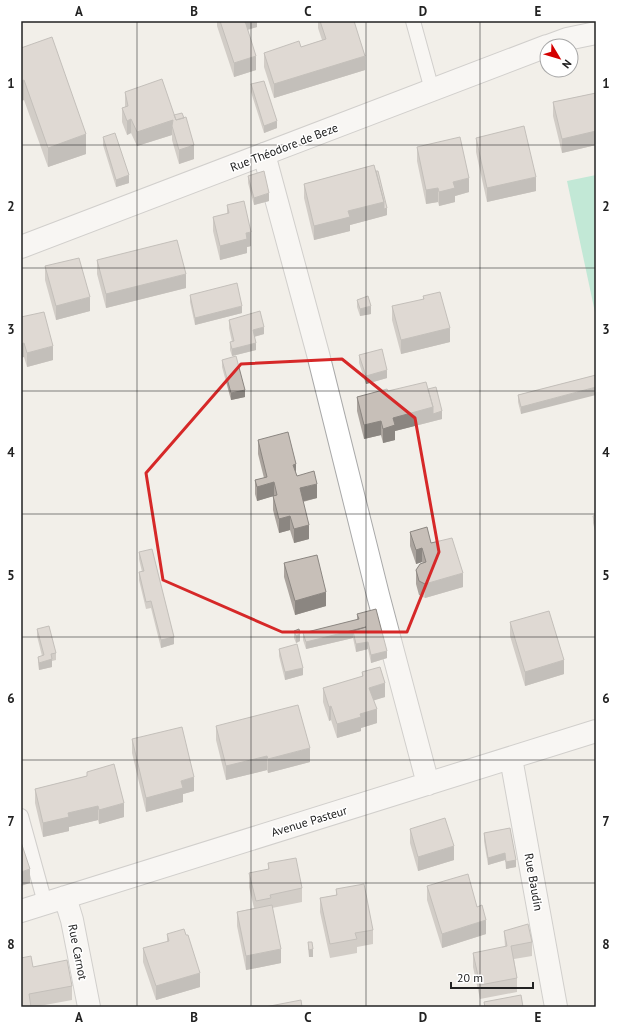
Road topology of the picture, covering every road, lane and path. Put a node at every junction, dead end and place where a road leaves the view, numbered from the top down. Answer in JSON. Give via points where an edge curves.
{"nodes":[{"id":1,"x":413,"y":21,"type":"edge"},
{"id":2,"x":596,"y":33,"type":"edge"},
{"id":3,"x":572,"y":38,"type":"edge"},
{"id":4,"x":539,"y":49,"type":"edge"},
{"id":5,"x":432,"y":90,"type":"junction"},
{"id":6,"x":264,"y":154,"type":"junction"},
{"id":7,"x":21,"y":247,"type":"edge"},
{"id":8,"x":596,"y":731,"type":"edge"},
{"id":9,"x":511,"y":758,"type":"junction"},
{"id":10,"x":428,"y":784,"type":"junction"},
{"id":11,"x":21,"y":816,"type":"edge"},
{"id":12,"x":55,"y":900,"type":"junction"},
{"id":13,"x":21,"y":910,"type":"edge"},
{"id":14,"x":89,"y":1007,"type":"edge"},
{"id":15,"x":556,"y":1007,"type":"edge"}],
"edges":[{"from":1,"to":5,"type":"lane"},
{"from":2,"to":3,"type":"street","name":"Rue Théodore de Beze"},
{"from":4,"to":5,"type":"street","name":"Rue Théodore de Beze"},
{"from":5,"to":6,"type":"street","name":"Rue Théodore de Beze"},
{"from":6,"to":7,"type":"street","name":"Rue Théodore de Beze"},
{"from":6,"to":10,"type":"street"},
{"from":8,"to":9,"type":"street","name":"Avenue Pasteur"},
{"from":9,"to":10,"type":"street","name":"Avenue Pasteur"},
{"from":9,"to":15,"type":"street","name":"Rue Baudin"},
{"from":10,"to":12,"type":"street","name":"Avenue Pasteur"},
{"from":11,"to":12,"type":"lane"},
{"from":12,"to":13,"type":"street","name":"Avenue Pasteur"},
{"from":12,"to":14,"type":"street","name":"Rue Carnot","via":[[72,920]]}]}
